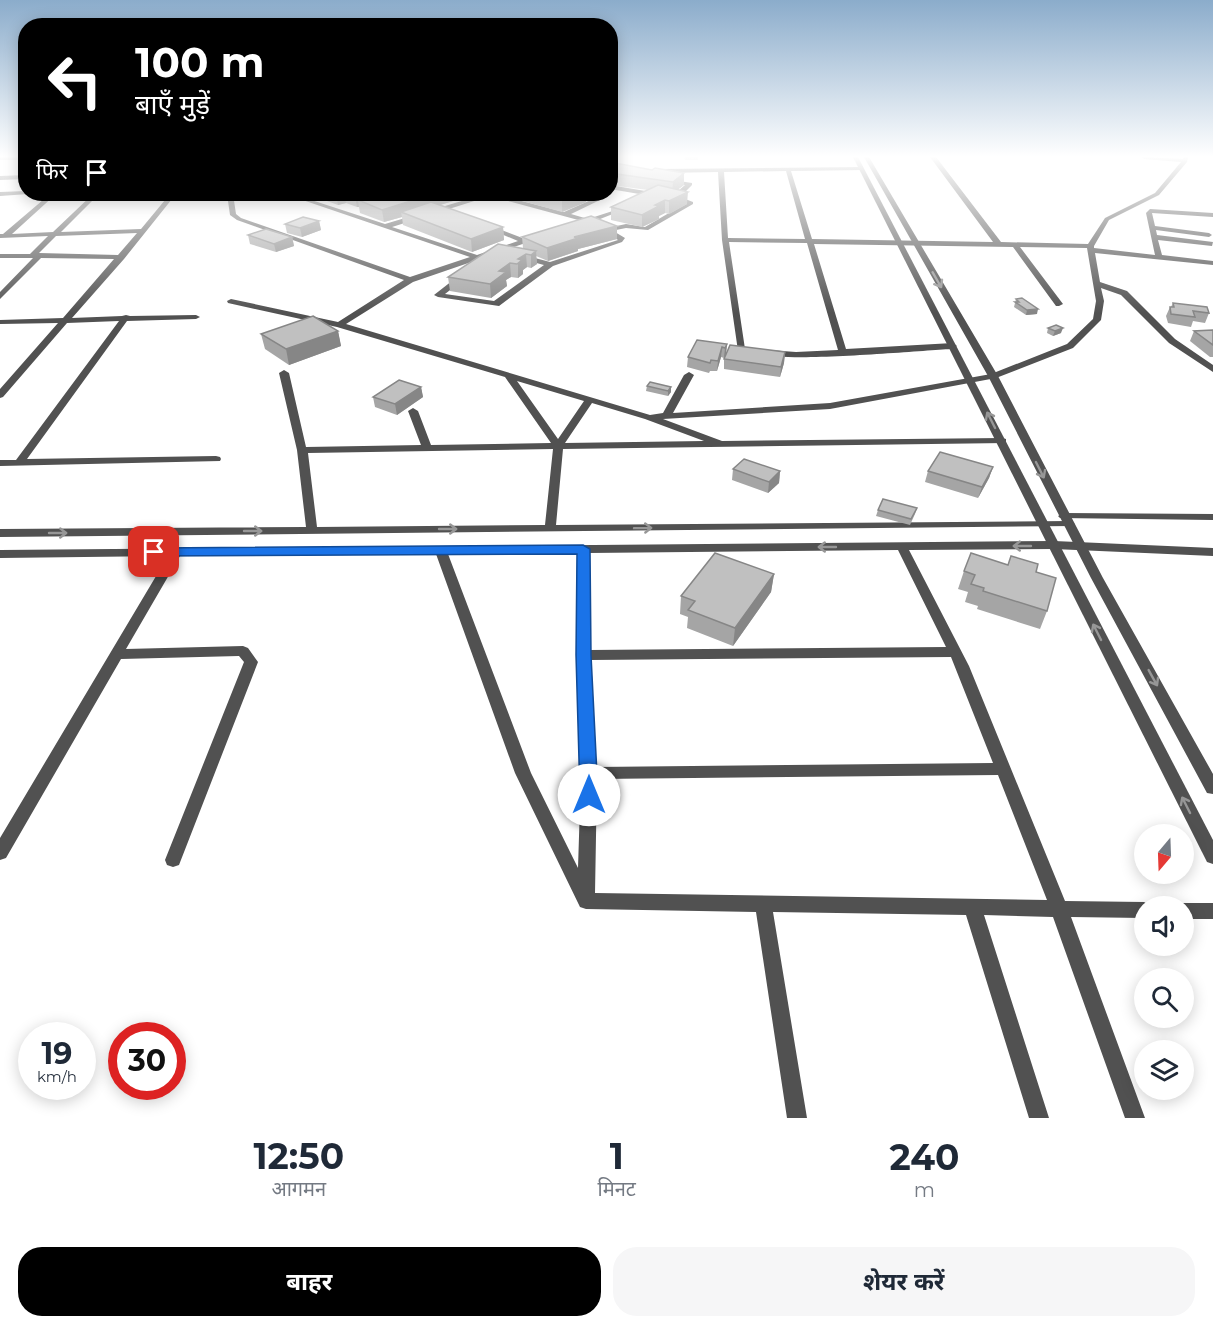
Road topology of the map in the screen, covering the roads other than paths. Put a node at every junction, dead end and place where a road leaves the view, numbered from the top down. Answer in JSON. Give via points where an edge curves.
{"nodes":[{"id":1,"x":35,"y":209,"type":"edge"},
{"id":2,"x":80,"y":209,"type":"edge"},
{"id":3,"x":161,"y":209,"type":"edge"},
{"id":4,"x":232,"y":209,"type":"edge"},
{"id":5,"x":335,"y":209,"type":"edge"},
{"id":6,"x":443,"y":209,"type":"joint"},
{"id":7,"x":543,"y":209,"type":"edge"},
{"id":8,"x":577,"y":209,"type":"edge"},
{"id":9,"x":619,"y":209,"type":"edge"},
{"id":10,"x":680,"y":209,"type":"edge"},
{"id":11,"x":723,"y":209,"type":"edge"},
{"id":12,"x":799,"y":209,"type":"edge"},
{"id":13,"x":882,"y":209,"type":"edge"},
{"id":14,"x":897,"y":209,"type":"edge"},
{"id":15,"x":972,"y":209,"type":"edge"},
{"id":16,"x":1127,"y":209,"type":"edge"},
{"id":17,"x":360,"y":211,"type":"edge"},
{"id":18,"x":453,"y":213,"type":"edge"},
{"id":19,"x":350,"y":214,"type":"junction"},
{"id":20,"x":1201,"y":214,"type":"junction"},
{"id":21,"x":564,"y":215,"type":"junction"},
{"id":22,"x":1213,"y":215,"type":"edge"},
{"id":23,"x":590,"y":221,"type":"junction"},
{"id":24,"x":483,"y":225,"type":"edge"},
{"id":25,"x":579,"y":225,"type":"edge"},
{"id":26,"x":387,"y":226,"type":"junction"},
{"id":27,"x":616,"y":228,"type":"junction"},
{"id":28,"x":1153,"y":228,"type":"junction"},
{"id":29,"x":143,"y":231,"type":"junction"},
{"id":30,"x":56,"y":233,"type":"junction"},
{"id":31,"x":546,"y":234,"type":"edge"},
{"id":32,"x":1209,"y":235,"type":"junction"},
{"id":33,"x":3,"y":236,"type":"edge"},
{"id":34,"x":1155,"y":237,"type":"junction"},
{"id":35,"x":725,"y":240,"type":"junction"},
{"id":36,"x":524,"y":241,"type":"junction"},
{"id":37,"x":809,"y":242,"type":"junction"},
{"id":38,"x":916,"y":242,"type":"junction"},
{"id":39,"x":900,"y":243,"type":"junction"},
{"id":40,"x":999,"y":245,"type":"junction"},
{"id":41,"x":1015,"y":245,"type":"junction"},
{"id":42,"x":1212,"y":245,"type":"edge"},
{"id":43,"x":1091,"y":246,"type":"junction"},
{"id":44,"x":496,"y":250,"type":"junction"},
{"id":45,"x":1158,"y":254,"type":"junction"},
{"id":46,"x":36,"y":255,"type":"junction"},
{"id":47,"x":0,"y":256,"type":"edge"},
{"id":48,"x":121,"y":256,"type":"junction"},
{"id":49,"x":477,"y":257,"type":"junction"},
{"id":50,"x":1213,"y":263,"type":"edge"},
{"id":51,"x":550,"y":264,"type":"junction"},
{"id":52,"x":410,"y":280,"type":"junction"},
{"id":53,"x":1096,"y":283,"type":"junction"},
{"id":54,"x":0,"y":297,"type":"edge"},
{"id":55,"x":231,"y":301,"type":"dead end"},
{"id":56,"x":1059,"y":304,"type":"dead end"},
{"id":57,"x":126,"y":317,"type":"junction"},
{"id":58,"x":196,"y":317,"type":"dead end"},
{"id":59,"x":65,"y":319,"type":"junction"},
{"id":60,"x":0,"y":322,"type":"edge"},
{"id":61,"x":339,"y":325,"type":"junction"},
{"id":62,"x":953,"y":346,"type":"junction"},
{"id":63,"x":731,"y":347,"type":"edge"},
{"id":64,"x":741,"y":349,"type":"junction"},
{"id":65,"x":752,"y":350,"type":"edge"},
{"id":66,"x":763,"y":352,"type":"edge"},
{"id":67,"x":843,"y":352,"type":"junction"},
{"id":68,"x":1213,"y":369,"type":"edge"},
{"id":69,"x":284,"y":373,"type":"dead end"},
{"id":70,"x":508,"y":375,"type":"junction"},
{"id":71,"x":689,"y":375,"type":"dead end"},
{"id":72,"x":993,"y":376,"type":"junction"},
{"id":73,"x":971,"y":380,"type":"junction"},
{"id":74,"x":0,"y":395,"type":"edge"},
{"id":75,"x":590,"y":399,"type":"junction"},
{"id":76,"x":413,"y":411,"type":"dead end"},
{"id":77,"x":666,"y":416,"type":"junction"},
{"id":78,"x":648,"y":417,"type":"junction"},
{"id":79,"x":1002,"y":441,"type":"junction"},
{"id":80,"x":721,"y":444,"type":"junction"},
{"id":81,"x":558,"y":446,"type":"junction"},
{"id":82,"x":428,"y":447,"type":"junction"},
{"id":83,"x":302,"y":450,"type":"junction"},
{"id":84,"x":216,"y":459,"type":"dead end"},
{"id":85,"x":20,"y":462,"type":"junction"},
{"id":86,"x":0,"y":463,"type":"edge"},
{"id":87,"x":1213,"y":517,"type":"edge"},
{"id":88,"x":1067,"y":520,"type":"junction"},
{"id":89,"x":1044,"y":524,"type":"junction"},
{"id":90,"x":550,"y":529,"type":"junction"},
{"id":91,"x":312,"y":530,"type":"junction"},
{"id":92,"x":0,"y":533,"type":"edge"},
{"id":93,"x":1054,"y":545,"type":"junction"},
{"id":94,"x":902,"y":547,"type":"junction"},
{"id":95,"x":1081,"y":547,"type":"junction"},
{"id":96,"x":583,"y":549,"type":"junction"},
{"id":97,"x":441,"y":550,"type":"junction"},
{"id":98,"x":176,"y":552,"type":"junction"},
{"id":99,"x":1213,"y":552,"type":"edge"},
{"id":100,"x":0,"y":554,"type":"edge"},
{"id":101,"x":955,"y":652,"type":"junction"},
{"id":102,"x":116,"y":654,"type":"junction"},
{"id":103,"x":583,"y":655,"type":"junction"},
{"id":104,"x":1003,"y":769,"type":"junction"},
{"id":105,"x":589,"y":773,"type":"junction"},
{"id":106,"x":1213,"y":788,"type":"edge"},
{"id":107,"x":0,"y":853,"type":"edge"},
{"id":108,"x":1213,"y":857,"type":"edge"},
{"id":109,"x":173,"y":860,"type":"dead end"},
{"id":110,"x":586,"y":901,"type":"junction"},
{"id":111,"x":763,"y":903,"type":"junction"},
{"id":112,"x":972,"y":906,"type":"junction"},
{"id":113,"x":1059,"y":908,"type":"junction"},
{"id":114,"x":1134,"y":910,"type":"edge"},
{"id":115,"x":1194,"y":910,"type":"edge"},
{"id":116,"x":1213,"y":911,"type":"edge"},
{"id":117,"x":797,"y":1118,"type":"edge"},
{"id":118,"x":1039,"y":1118,"type":"edge"},
{"id":119,"x":1135,"y":1118,"type":"edge"}],
"edges":[{"from":1,"to":33,"type":"street"},
{"from":2,"to":30,"type":"street"},
{"from":3,"to":29,"type":"street"},
{"from":4,"to":52,"type":"street","via":[[239,219]]},
{"from":5,"to":19,"type":"street"},
{"from":6,"to":18,"type":"street"},
{"from":6,"to":26,"type":"street"},
{"from":7,"to":21,"type":"street"},
{"from":8,"to":21,"type":"street"},
{"from":9,"to":23,"type":"street"},
{"from":10,"to":27,"type":"street","via":[[646,229]]},
{"from":11,"to":35,"type":"street"},
{"from":12,"to":37,"type":"street"},
{"from":13,"to":39,"type":"street"},
{"from":14,"to":38,"type":"street"},
{"from":15,"to":40,"type":"street"},
{"from":16,"to":43,"type":"street","via":[[1107,219]]},
{"from":17,"to":19,"type":"street"},
{"from":19,"to":26,"type":"street"},
{"from":20,"to":22,"type":"street"},
{"from":20,"to":28,"type":"street","via":[[1152,210],[1149,213]]},
{"from":20,"to":32,"type":"street"},
{"from":21,"to":23,"type":"street"},
{"from":23,"to":25,"type":"street"},
{"from":23,"to":27,"type":"street"},
{"from":24,"to":36,"type":"street"},
{"from":26,"to":49,"type":"street"},
{"from":27,"to":51,"type":"street","via":[[611,233],[622,238],[620,241]]},
{"from":28,"to":32,"type":"street"},
{"from":28,"to":34,"type":"street"},
{"from":29,"to":30,"type":"street"},
{"from":29,"to":48,"type":"street"},
{"from":30,"to":33,"type":"street"},
{"from":30,"to":46,"type":"street"},
{"from":31,"to":36,"type":"street"},
{"from":32,"to":42,"type":"street"},
{"from":34,"to":42,"type":"street"},
{"from":34,"to":45,"type":"street"},
{"from":35,"to":37,"type":"street"},
{"from":35,"to":64,"type":"street"},
{"from":36,"to":44,"type":"street"},
{"from":37,"to":39,"type":"street"},
{"from":37,"to":67,"type":"street"},
{"from":38,"to":39,"type":"street"},
{"from":38,"to":40,"type":"street"},
{"from":38,"to":72,"type":"street","one_way":true},
{"from":39,"to":62,"type":"street"},
{"from":40,"to":41,"type":"street"},
{"from":41,"to":43,"type":"street"},
{"from":41,"to":56,"type":"street"},
{"from":43,"to":45,"type":"street"},
{"from":43,"to":53,"type":"street"},
{"from":44,"to":49,"type":"street"},
{"from":44,"to":51,"type":"street"},
{"from":44,"to":51,"type":"street","via":[[438,295],[496,304]]},
{"from":45,"to":50,"type":"street"},
{"from":46,"to":47,"type":"street"},
{"from":46,"to":48,"type":"street"},
{"from":46,"to":54,"type":"street"},
{"from":48,"to":59,"type":"street"},
{"from":49,"to":52,"type":"street"},
{"from":52,"to":61,"type":"street"},
{"from":53,"to":68,"type":"street","via":[[1124,293],[1172,341]]},
{"from":53,"to":72,"type":"street","via":[[1100,301],[1097,320],[1070,346]]},
{"from":55,"to":61,"type":"street"},
{"from":57,"to":58,"type":"street"},
{"from":57,"to":59,"type":"street"},
{"from":57,"to":85,"type":"street"},
{"from":59,"to":60,"type":"street"},
{"from":59,"to":74,"type":"street"},
{"from":61,"to":70,"type":"street"},
{"from":62,"to":67,"type":"street"},
{"from":62,"to":73,"type":"street"},
{"from":63,"to":64,"type":"street"},
{"from":64,"to":65,"type":"street"},
{"from":66,"to":67,"type":"street"},
{"from":69,"to":83,"type":"street"},
{"from":70,"to":75,"type":"street"},
{"from":70,"to":81,"type":"street"},
{"from":71,"to":77,"type":"street"},
{"from":72,"to":73,"type":"street"},
{"from":72,"to":88,"type":"street","one_way":true},
{"from":73,"to":77,"type":"street","via":[[830,406]]},
{"from":79,"to":73,"type":"street","one_way":true},
{"from":75,"to":78,"type":"street"},
{"from":75,"to":81,"type":"street"},
{"from":76,"to":82,"type":"street"},
{"from":77,"to":78,"type":"street"},
{"from":78,"to":80,"type":"street"},
{"from":79,"to":80,"type":"street"},
{"from":79,"to":89,"type":"street"},
{"from":80,"to":81,"type":"street"},
{"from":81,"to":82,"type":"street"},
{"from":81,"to":90,"type":"street"},
{"from":82,"to":83,"type":"street"},
{"from":83,"to":91,"type":"street"},
{"from":84,"to":85,"type":"street"},
{"from":85,"to":86,"type":"street"},
{"from":87,"to":88,"type":"street"},
{"from":88,"to":89,"type":"street"},
{"from":88,"to":95,"type":"street"},
{"from":90,"to":89,"type":"street","one_way":true},
{"from":89,"to":93,"type":"street"},
{"from":91,"to":90,"type":"street","one_way":true},
{"from":92,"to":91,"type":"street","one_way":true},
{"from":93,"to":94,"type":"street","one_way":true},
{"from":93,"to":95,"type":"street"},
{"from":108,"to":93,"type":"street","one_way":true},
{"from":94,"to":96,"type":"street","one_way":true},
{"from":94,"to":101,"type":"street"},
{"from":95,"to":99,"type":"street"},
{"from":95,"to":106,"type":"street","one_way":true},
{"from":96,"to":97,"type":"street"},
{"from":96,"to":103,"type":"street"},
{"from":97,"to":98,"type":"street"},
{"from":97,"to":110,"type":"street","via":[[523,773]]},
{"from":98,"to":100,"type":"street"},
{"from":98,"to":102,"type":"street"},
{"from":101,"to":103,"type":"street"},
{"from":101,"to":104,"type":"street"},
{"from":102,"to":107,"type":"street"},
{"from":102,"to":109,"type":"street","via":[[243,651],[251,662]]},
{"from":103,"to":105,"type":"street"},
{"from":104,"to":105,"type":"street"},
{"from":104,"to":113,"type":"street"},
{"from":105,"to":110,"type":"street"},
{"from":110,"to":111,"type":"street"},
{"from":111,"to":112,"type":"street"},
{"from":111,"to":117,"type":"street"},
{"from":112,"to":113,"type":"street"},
{"from":112,"to":118,"type":"street"},
{"from":113,"to":114,"type":"street"},
{"from":113,"to":119,"type":"street"},
{"from":115,"to":116,"type":"street"}]}
